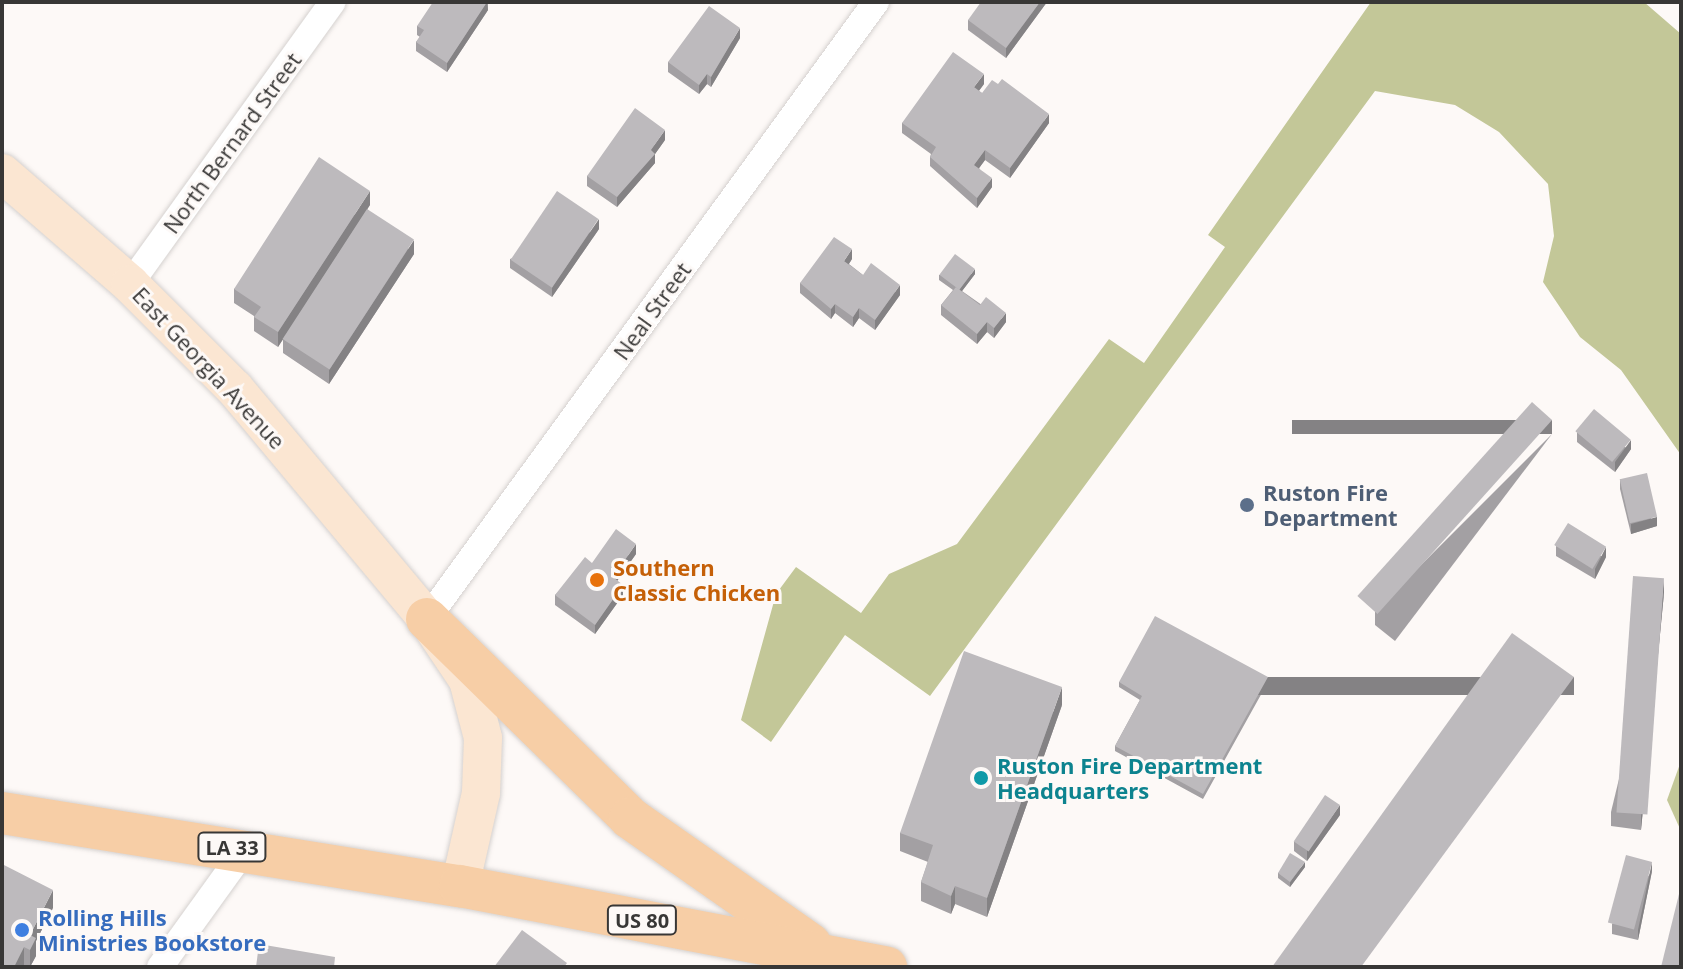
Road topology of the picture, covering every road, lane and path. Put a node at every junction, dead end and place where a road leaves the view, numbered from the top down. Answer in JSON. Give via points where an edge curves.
{"nodes":[{"id":1,"x":333,"y":2,"type":"edge"},
{"id":2,"x":876,"y":2,"type":"edge"},
{"id":3,"x":2,"y":173,"type":"edge"},
{"id":4,"x":130,"y":284,"type":"junction"},
{"id":5,"x":427,"y":619,"type":"junction"},
{"id":6,"x":2,"y":813,"type":"edge"},
{"id":7,"x":245,"y":849,"type":"junction"},
{"id":8,"x":460,"y":886,"type":"junction"},
{"id":9,"x":820,"y":960,"type":"edge"},
{"id":10,"x":160,"y":967,"type":"edge"},
{"id":11,"x":886,"y":967,"type":"edge"}],
"edges":[{"from":1,"to":4,"type":"street","name":"North Bernard Street"},
{"from":2,"to":5,"type":"street","name":"Neal Street"},
{"from":3,"to":4,"type":"main road","name":"East Georgia Avenue"},
{"from":4,"to":5,"type":"main road","name":"East Georgia Avenue","via":[[235,389]]},
{"from":5,"to":8,"type":"main road","name":"East Georgia Avenue","via":[[468,680],[483,738],[481,793]]},
{"from":5,"to":9,"type":"main road","via":[[630,818]]},
{"from":6,"to":7,"type":"main road","number":"LA 33"},
{"from":7,"to":8,"type":"main road","number":"LA 33"},
{"from":7,"to":10,"type":"street"},
{"from":8,"to":9,"type":"main road","number":"US 80"},
{"from":9,"to":11,"type":"main road","number":"US 80"}]}
